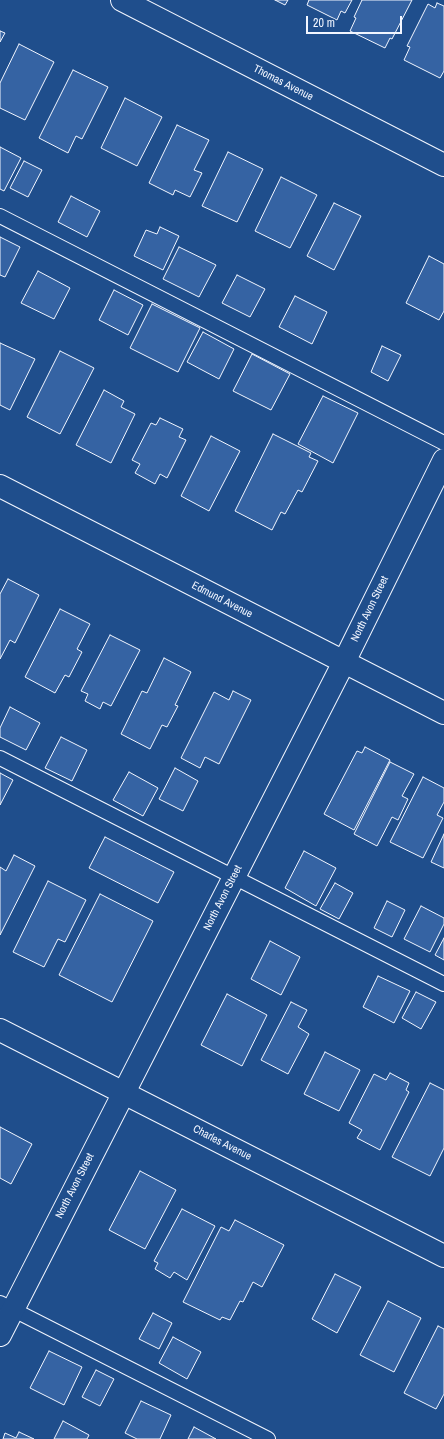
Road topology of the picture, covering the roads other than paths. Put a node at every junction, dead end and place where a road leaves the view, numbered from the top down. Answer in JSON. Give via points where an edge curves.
{"nodes":[{"id":1,"x":122,"y":0,"type":"edge"},
{"id":2,"x":444,"y":165,"type":"edge"},
{"id":3,"x":0,"y":216,"type":"edge"},
{"id":4,"x":444,"y":443,"type":"edge"},
{"id":5,"x":444,"y":460,"type":"edge"},
{"id":6,"x":0,"y":486,"type":"edge"},
{"id":7,"x":344,"y":662,"type":"junction"},
{"id":8,"x":444,"y":713,"type":"edge"},
{"id":9,"x":0,"y":758,"type":"edge"},
{"id":10,"x":234,"y":877,"type":"junction"},
{"id":11,"x":444,"y":984,"type":"edge"},
{"id":12,"x":0,"y":1030,"type":"edge"},
{"id":13,"x":123,"y":1093,"type":"junction"},
{"id":14,"x":444,"y":1256,"type":"edge"},
{"id":15,"x":6,"y":1306,"type":"edge"},
{"id":16,"x":0,"y":1335,"type":"edge"},
{"id":17,"x":268,"y":1439,"type":"edge"}],
"edges":[{"from":1,"to":2,"type":"street","name":"Thomas Avenue"},
{"from":3,"to":4,"type":"lane"},
{"from":5,"to":7,"type":"street","name":"North Avon Street"},
{"from":6,"to":7,"type":"street","name":"Edmund Avenue"},
{"from":7,"to":8,"type":"street","name":"Edmund Avenue"},
{"from":7,"to":10,"type":"street","name":"North Avon Street"},
{"from":9,"to":10,"type":"lane"},
{"from":10,"to":11,"type":"lane"},
{"from":10,"to":13,"type":"street","name":"North Avon Street"},
{"from":12,"to":13,"type":"street","name":"Charles Avenue"},
{"from":13,"to":14,"type":"street","name":"Charles Avenue"},
{"from":13,"to":15,"type":"street","name":"North Avon Street"},
{"from":15,"to":16,"type":"street","name":"North Avon Street"},
{"from":15,"to":17,"type":"lane"}]}
